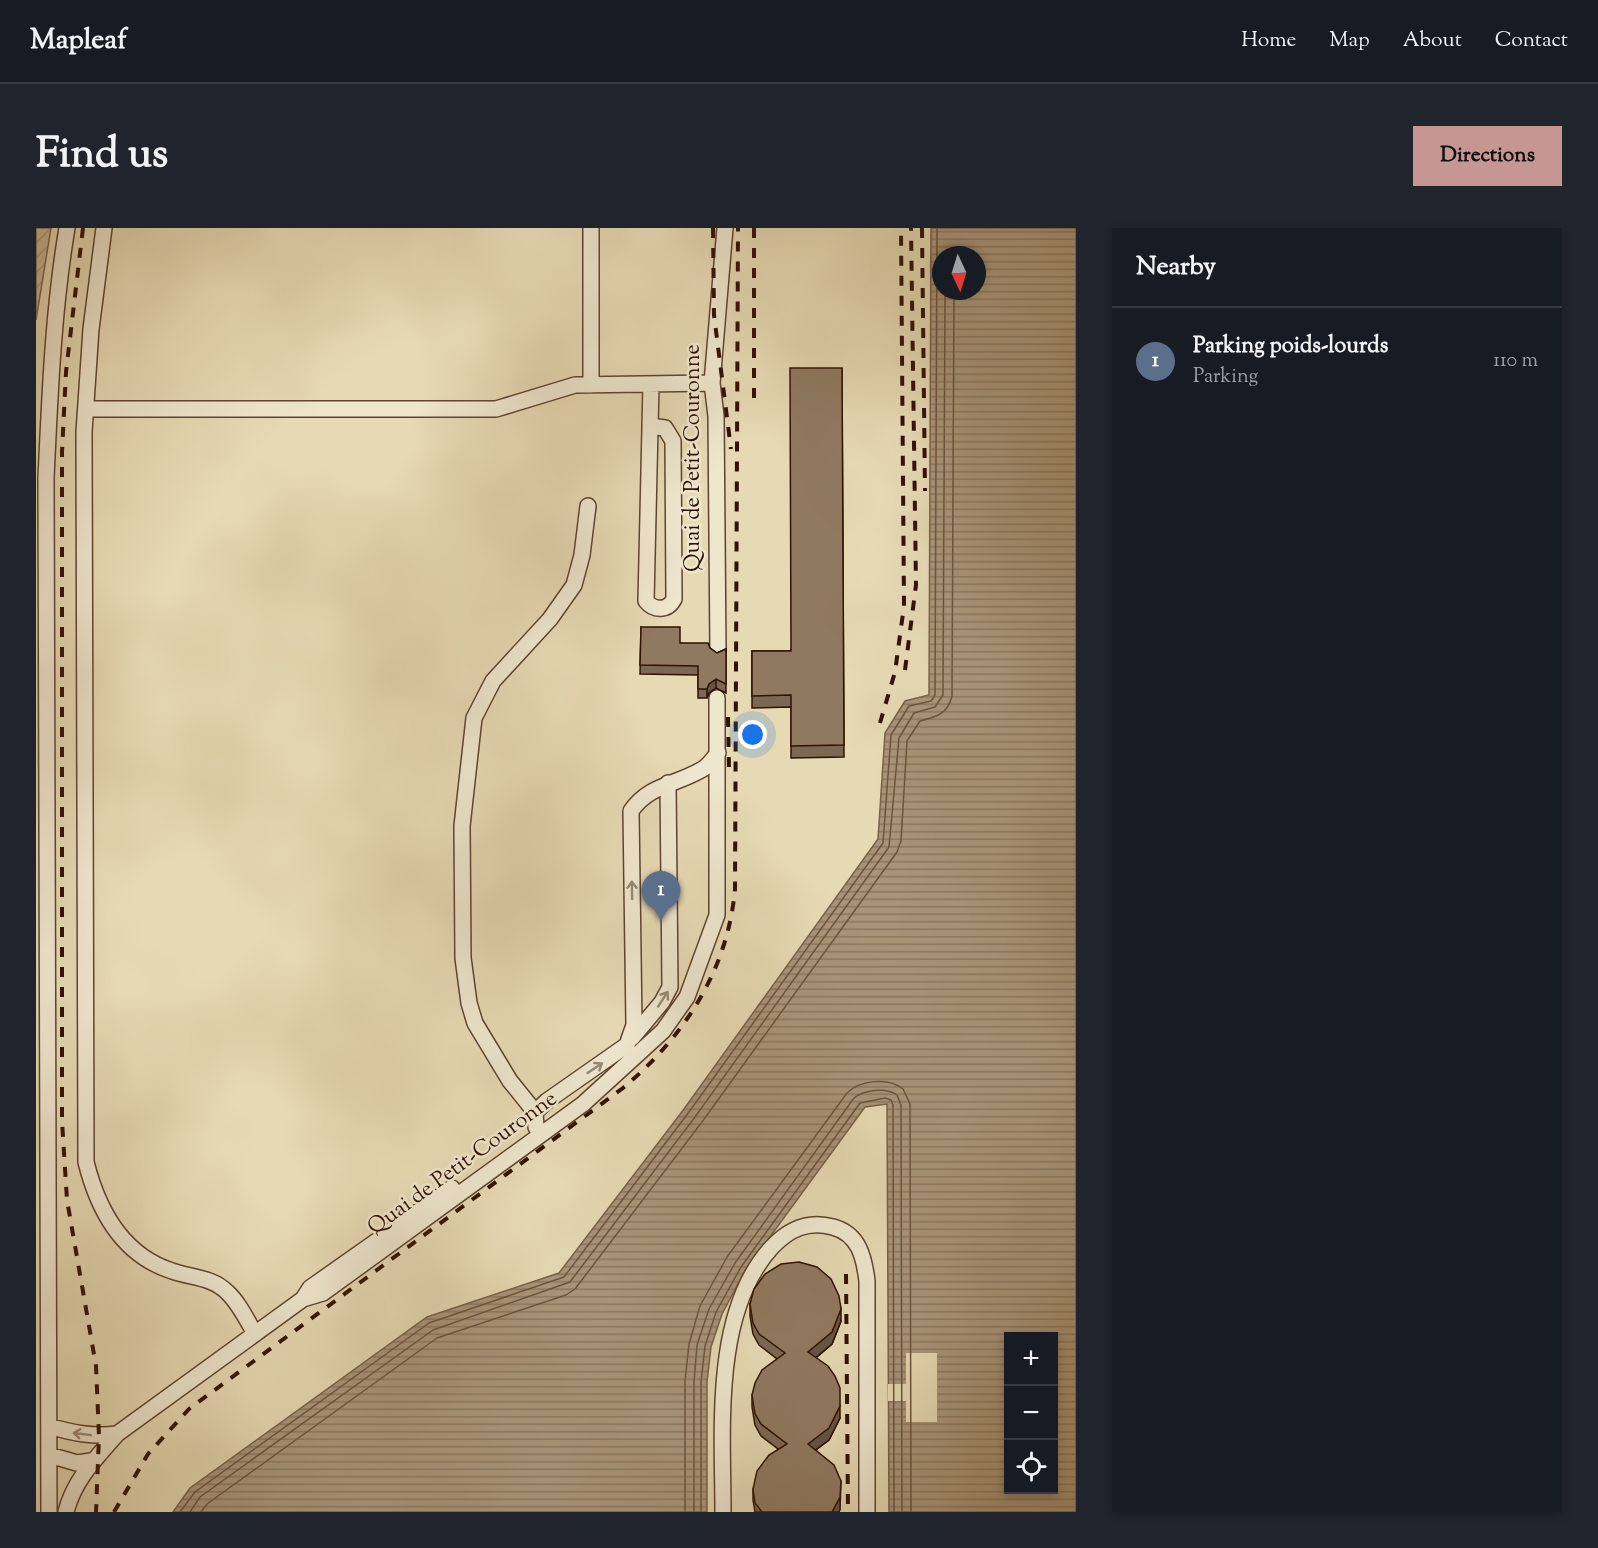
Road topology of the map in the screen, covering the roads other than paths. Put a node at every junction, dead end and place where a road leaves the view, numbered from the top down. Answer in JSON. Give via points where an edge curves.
{"nodes":[{"id":1,"x":67,"y":228,"type":"edge"},
{"id":2,"x":104,"y":228,"type":"edge"},
{"id":3,"x":591,"y":228,"type":"edge"},
{"id":4,"x":725,"y":228,"type":"edge"},
{"id":5,"x":711,"y":383,"type":"junction"},
{"id":6,"x":651,"y":384,"type":"junction"},
{"id":7,"x":591,"y":385,"type":"junction"},
{"id":8,"x":87,"y":409,"type":"junction"},
{"id":9,"x":650,"y":426,"type":"junction"},
{"id":10,"x":588,"y":506,"type":"dead end"},
{"id":11,"x":718,"y":652,"type":"edge"},
{"id":12,"x":717,"y":698,"type":"dead end"},
{"id":13,"x":718,"y":753,"type":"junction"},
{"id":14,"x":668,"y":783,"type":"junction"},
{"id":15,"x":42,"y":869,"type":"edge"},
{"id":16,"x":627,"y":1045,"type":"junction"},
{"id":17,"x":537,"y":1125,"type":"junction"},
{"id":18,"x":255,"y":1334,"type":"junction"},
{"id":19,"x":49,"y":1426,"type":"junction"},
{"id":20,"x":117,"y":1434,"type":"junction"},
{"id":21,"x":49,"y":1455,"type":"junction"},
{"id":22,"x":91,"y":1461,"type":"junction"},
{"id":23,"x":49,"y":1512,"type":"edge"},
{"id":24,"x":66,"y":1512,"type":"edge"},
{"id":25,"x":723,"y":1512,"type":"edge"},
{"id":26,"x":867,"y":1512,"type":"edge"}],
"edges":[{"from":1,"to":15,"type":"street","via":[[50,372]]},
{"from":2,"to":8,"type":"street","via":[[91,329]]},
{"from":3,"to":7,"type":"street"},
{"from":4,"to":5,"type":"street","name":"Quai de Petit-Couronne"},
{"from":5,"to":6,"type":"street"},
{"from":5,"to":11,"type":"street","name":"Quai de Petit-Couronne","via":[[716,416]]},
{"from":6,"to":7,"type":"street"},
{"from":6,"to":9,"type":"street"},
{"from":7,"to":8,"type":"street","via":[[575,385],[496,409]]},
{"from":8,"to":18,"type":"street","via":[[83,683],[86,1162],[92,1188],[120,1237],[152,1264],[215,1283],[236,1303]]},
{"from":9,"to":9,"type":"street","via":[[646,601],[660,609],[674,599],[673,441],[665,428]]},
{"from":10,"to":17,"type":"street","via":[[574,585],[550,619],[493,681],[474,718],[462,826],[463,958],[469,1003],[476,1023]]},
{"from":12,"to":13,"type":"street","name":"Quai de Petit-Couronne"},
{"from":13,"to":14,"type":"street","via":[[704,769]]},
{"from":13,"to":17,"type":"street","name":"Quai de Petit-Couronne","via":[[717,915],[687,997],[663,1031],[583,1104]]},
{"from":16,"to":14,"type":"street","one_way":true,"via":[[670,987]]},
{"from":16,"to":14,"type":"street","one_way":true,"via":[[634,1025],[631,811],[640,798]]},
{"from":15,"to":19,"type":"street"},
{"from":17,"to":16,"type":"street","one_way":true,"via":[[547,1101]]},
{"from":17,"to":18,"type":"street","name":"Quai de Petit-Couronne","via":[[323,1293],[303,1299]]},
{"from":18,"to":20,"type":"street","name":"Quai de Petit-Couronne"},
{"from":20,"to":19,"type":"street","one_way":true,"via":[[75,1434]]},
{"from":19,"to":21,"type":"street"},
{"from":20,"to":22,"type":"street","name":"Quai de Petit-Couronne"},
{"from":21,"to":22,"type":"street","via":[[77,1464]]},
{"from":21,"to":23,"type":"street"},
{"from":22,"to":24,"type":"street","name":"Quai de Petit-Couronne"},
{"from":25,"to":26,"type":"street","via":[[724,1382],[732,1327],[764,1256],[789,1231],[821,1224],[846,1232],[864,1256]]}]}
